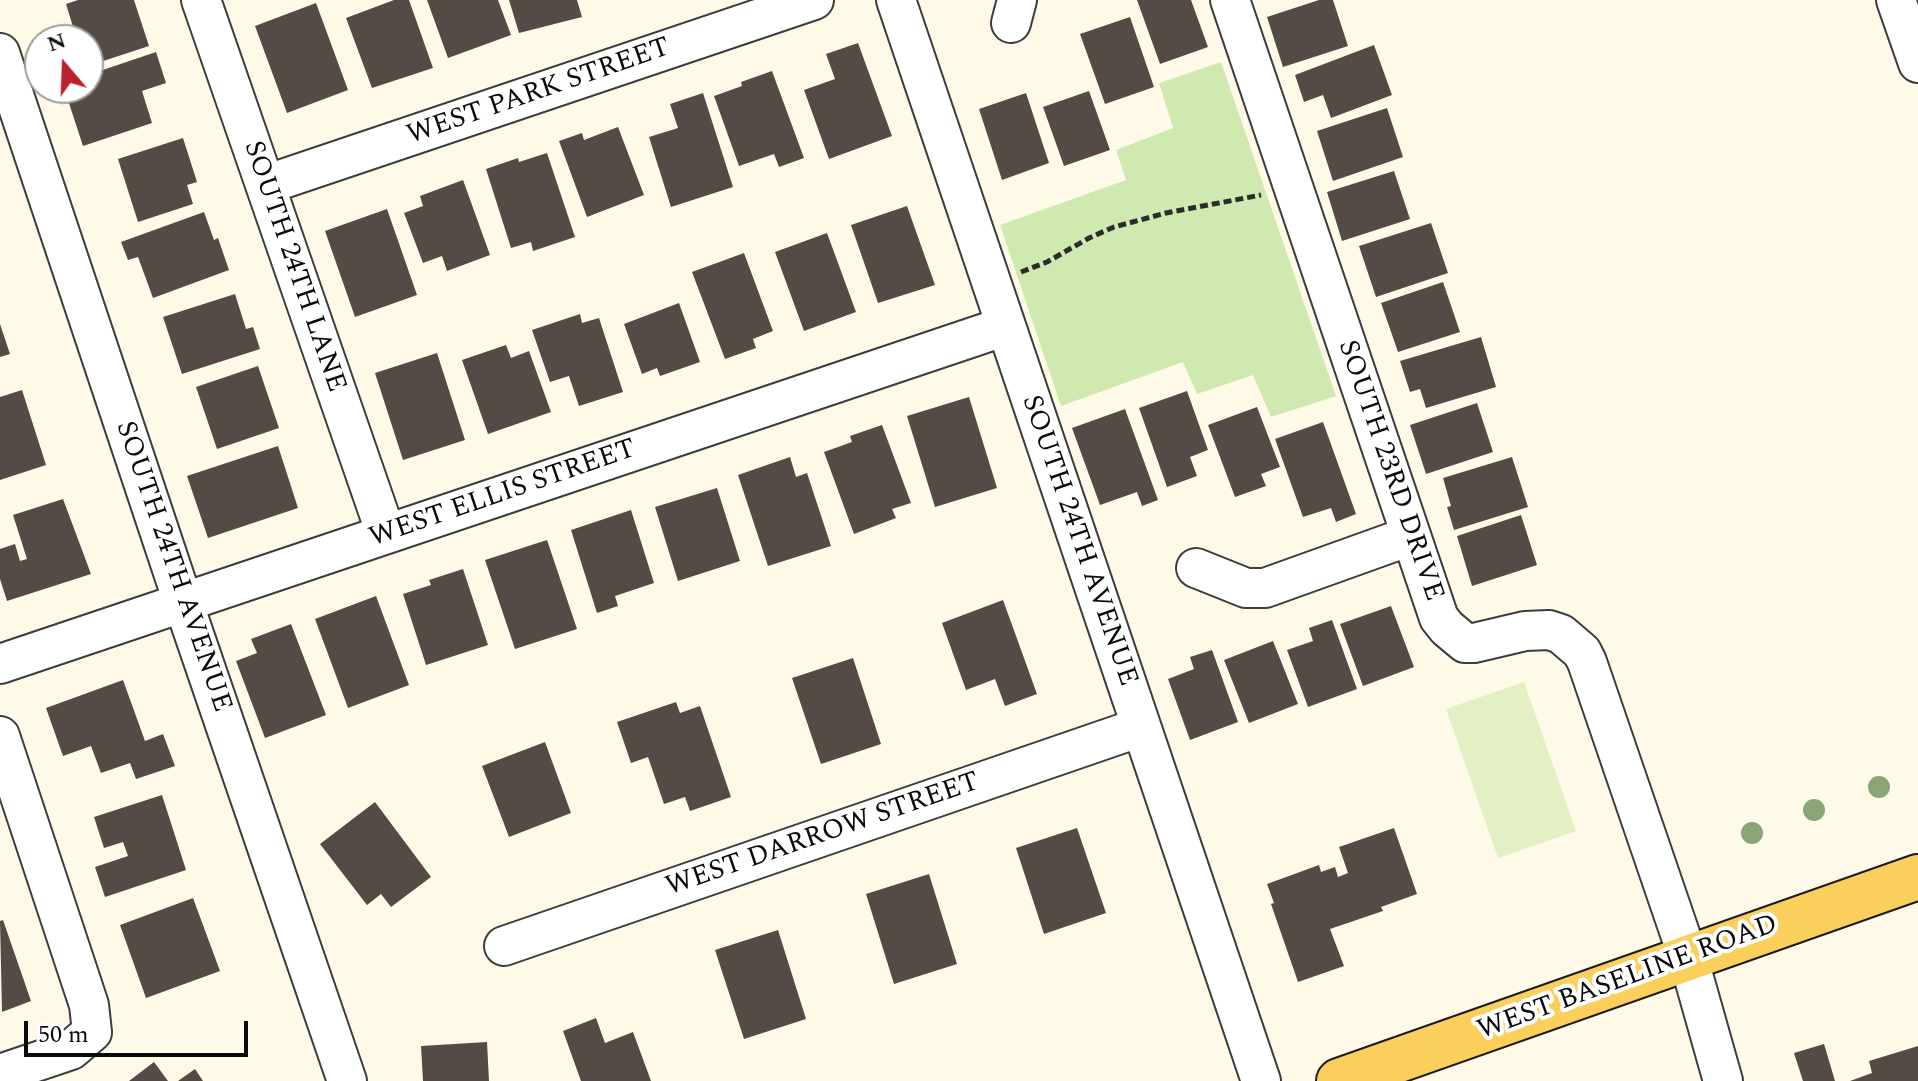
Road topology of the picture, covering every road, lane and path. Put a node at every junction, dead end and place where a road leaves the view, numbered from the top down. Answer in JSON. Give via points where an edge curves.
{"nodes":[{"id":1,"x":201,"y":0,"type":"edge"},
{"id":2,"x":814,"y":0,"type":"edge"},
{"id":3,"x":896,"y":0,"type":"edge"},
{"id":4,"x":1230,"y":0,"type":"edge"},
{"id":5,"x":1896,"y":0,"type":"edge"},
{"id":6,"x":0,"y":53,"type":"edge"},
{"id":7,"x":1918,"y":63,"type":"edge"},
{"id":8,"x":265,"y":185,"type":"junction"},
{"id":9,"x":1294,"y":189,"type":"junction"},
{"id":10,"x":992,"y":283,"type":"junction"},
{"id":11,"x":1006,"y":326,"type":"junction"},
{"id":12,"x":386,"y":534,"type":"junction"},
{"id":13,"x":1410,"y":536,"type":"junction"},
{"id":14,"x":1196,"y":568,"type":"dead end"},
{"id":15,"x":183,"y":602,"type":"junction"},
{"id":16,"x":0,"y":664,"type":"edge"},
{"id":17,"x":1141,"y":727,"type":"junction"},
{"id":18,"x":0,"y":736,"type":"edge"},
{"id":19,"x":1918,"y":877,"type":"edge"},
{"id":20,"x":504,"y":946,"type":"dead end"},
{"id":21,"x":1688,"y":957,"type":"junction"},
{"id":22,"x":0,"y":1074,"type":"edge"},
{"id":23,"x":347,"y":1081,"type":"edge"},
{"id":24,"x":1261,"y":1081,"type":"edge"},
{"id":25,"x":1339,"y":1081,"type":"edge"},
{"id":26,"x":1723,"y":1081,"type":"edge"}],
"edges":[{"from":1,"to":8,"type":"street","name":"SOUTH 24TH LANE"},
{"from":2,"to":8,"type":"street","name":"WEST PARK STREET"},
{"from":3,"to":10,"type":"street","name":"SOUTH 24TH AVENUE"},
{"from":4,"to":9,"type":"street","name":"SOUTH 23RD DRIVE"},
{"from":5,"to":7,"type":"street"},
{"from":6,"to":15,"type":"street","name":"SOUTH 24TH AVENUE"},
{"from":8,"to":12,"type":"street","name":"SOUTH 24TH LANE"},
{"from":9,"to":10,"type":"path","via":[[1114,227]]},
{"from":9,"to":13,"type":"street","name":"SOUTH 23RD DRIVE"},
{"from":10,"to":11,"type":"street","name":"SOUTH 24TH AVENUE"},
{"from":11,"to":12,"type":"street","name":"WEST ELLIS STREET"},
{"from":11,"to":17,"type":"street","name":"SOUTH 24TH AVENUE"},
{"from":12,"to":15,"type":"street","name":"WEST ELLIS STREET"},
{"from":13,"to":14,"type":"street","via":[[1265,588],[1246,588]]},
{"from":13,"to":21,"type":"street","name":"SOUTH 23RD DRIVE","via":[[1439,618],[1460,640],[1474,643],[1549,630],[1582,652]]},
{"from":15,"to":16,"type":"street","name":"WEST ELLIS STREET"},
{"from":15,"to":23,"type":"street","name":"SOUTH 24TH AVENUE"},
{"from":17,"to":20,"type":"street","name":"WEST DARROW STREET"},
{"from":17,"to":24,"type":"street","name":"SOUTH 24TH AVENUE"},
{"from":18,"to":22,"type":"street","via":[[89,1005],[92,1032],[71,1050]]},
{"from":19,"to":21,"type":"main road","name":"WEST BASELINE ROAD"},
{"from":21,"to":25,"type":"main road","name":"WEST BASELINE ROAD"},
{"from":21,"to":26,"type":"street"}]}
